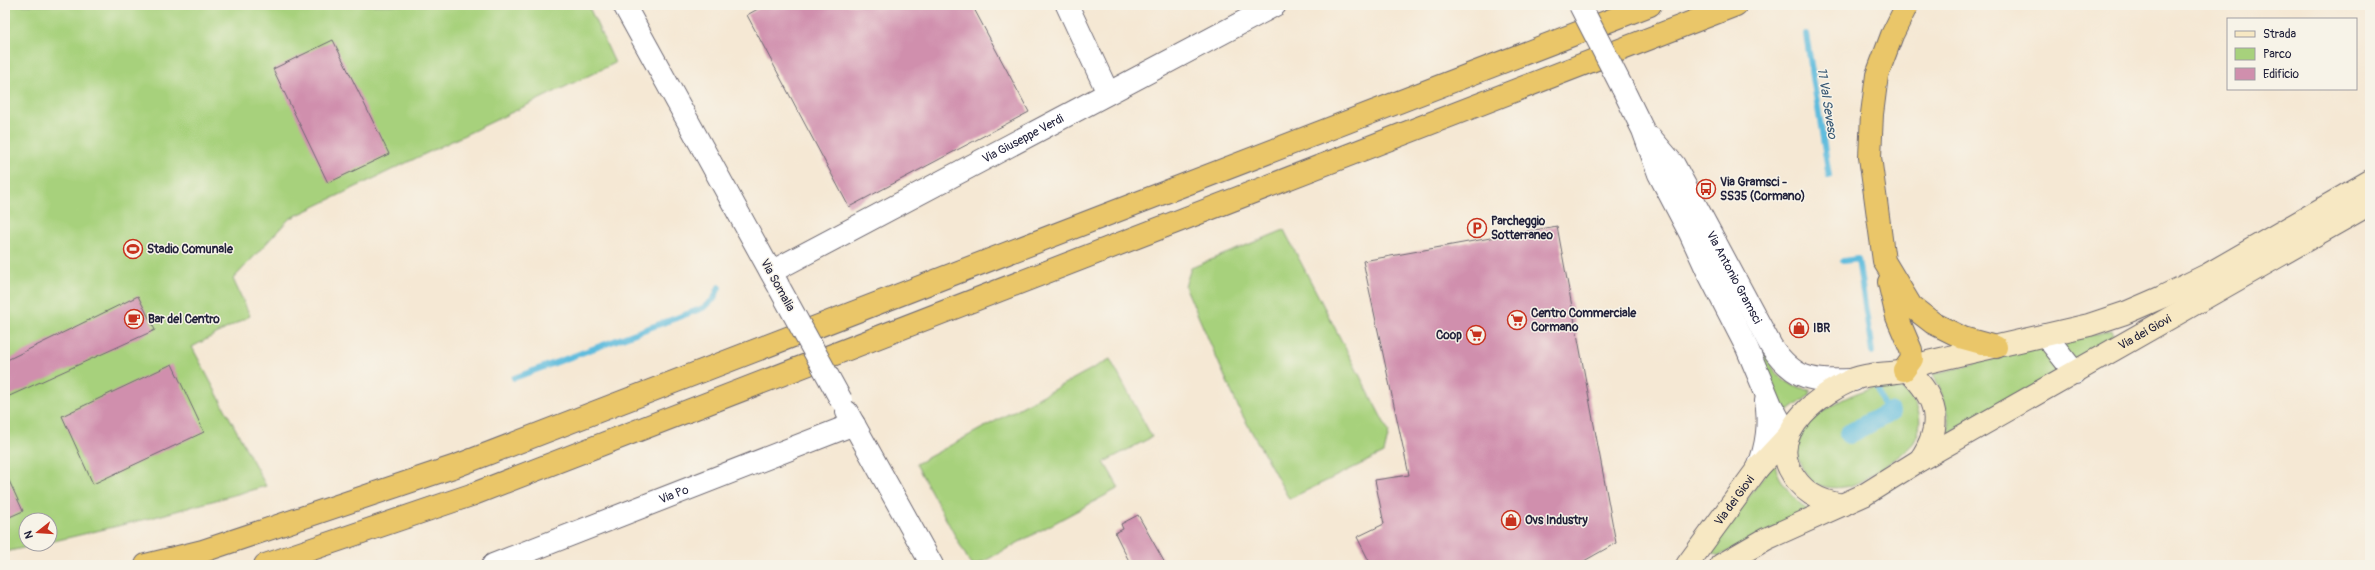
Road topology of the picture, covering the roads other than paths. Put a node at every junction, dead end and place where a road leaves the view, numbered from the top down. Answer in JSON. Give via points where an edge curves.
{"nodes":[{"id":1,"x":624,"y":5,"type":"edge"},
{"id":2,"x":1067,"y":5,"type":"edge"},
{"id":3,"x":1275,"y":5,"type":"edge"},
{"id":4,"x":1580,"y":5,"type":"edge"},
{"id":5,"x":1650,"y":5,"type":"edge"},
{"id":6,"x":1736,"y":5,"type":"edge"},
{"id":7,"x":1907,"y":5,"type":"edge"},
{"id":8,"x":1108,"y":93,"type":"junction"},
{"id":9,"x":1643,"y":130,"type":"junction"},
{"id":10,"x":2370,"y":182,"type":"edge"},
{"id":11,"x":2370,"y":204,"type":"edge"},
{"id":12,"x":1884,"y":262,"type":"junction"},
{"id":13,"x":776,"y":281,"type":"junction"},
{"id":14,"x":2046,"y":335,"type":"junction"},
{"id":15,"x":1996,"y":347,"type":"junction"},
{"id":16,"x":1906,"y":370,"type":"junction"},
{"id":17,"x":2075,"y":373,"type":"junction"},
{"id":18,"x":1854,"y":380,"type":"junction"},
{"id":19,"x":1765,"y":388,"type":"junction"},
{"id":20,"x":854,"y":424,"type":"junction"},
{"id":21,"x":1787,"y":436,"type":"junction"},
{"id":22,"x":1920,"y":460,"type":"junction"},
{"id":23,"x":1758,"y":468,"type":"junction"},
{"id":24,"x":1843,"y":505,"type":"junction"},
{"id":25,"x":146,"y":565,"type":"edge"},
{"id":26,"x":265,"y":565,"type":"edge"},
{"id":27,"x":493,"y":565,"type":"edge"},
{"id":28,"x":932,"y":565,"type":"edge"},
{"id":29,"x":1687,"y":565,"type":"edge"},
{"id":30,"x":1722,"y":565,"type":"edge"}],
"edges":[{"from":1,"to":13,"type":"street","name":"Via Somalia"},
{"from":2,"to":8,"type":"street"},
{"from":3,"to":8,"type":"street","name":"Via Giuseppe Verdi"},
{"from":4,"to":9,"type":"street","name":"Via Antonio Gramsci","bridge":true},
{"from":5,"to":25,"type":"highway","via":[[456,466],[203,551]]},
{"from":6,"to":26,"type":"highway","via":[[471,495]]},
{"from":7,"to":12,"type":"highway","via":[[1892,35],[1878,75],[1872,114],[1870,157]]},
{"from":8,"to":13,"type":"street","name":"Via Giuseppe Verdi"},
{"from":9,"to":18,"type":"street","name":"Via Antonio Gramsci","via":[[1674,166],[1782,362],[1804,377]]},
{"from":9,"to":19,"type":"street","name":"Via Antonio Gramsci","via":[[1659,174]]},
{"from":10,"to":14,"type":"main road","name":"Via dei Giovi","via":[[2162,298],[2110,318]]},
{"from":11,"to":17,"type":"main road","name":"Via dei Giovi"},
{"from":12,"to":15,"type":"highway","via":[[1910,306],[1933,323],[1963,338]]},
{"from":12,"to":16,"type":"highway","via":[[1898,317],[1911,350],[1912,359]]},
{"from":13,"to":20,"type":"street","name":"Via Somalia","bridge":true},
{"from":14,"to":15,"type":"main road","name":"Via dei Giovi"},
{"from":14,"to":17,"type":"street"},
{"from":15,"to":16,"type":"main road","name":"Via dei Giovi","via":[[1928,362]]},
{"from":16,"to":18,"type":"main road","via":[[1877,373]]},
{"from":16,"to":22,"type":"main road","via":[[1929,394],[1934,413],[1931,445]]},
{"from":17,"to":22,"type":"main road","name":"Via dei Giovi"},
{"from":18,"to":21,"type":"main road","via":[[1800,416]]},
{"from":19,"to":21,"type":"street","name":"Via Antonio Gramsci"},
{"from":19,"to":23,"type":"street","name":"Via Antonio Gramsci","via":[[1768,433]]},
{"from":20,"to":27,"type":"street","name":"Via Po"},
{"from":20,"to":28,"type":"street","name":"Via Somalia"},
{"from":21,"to":23,"type":"main road","name":"Via dei Giovi"},
{"from":21,"to":24,"type":"main road","via":[[1785,452],[1788,464],[1802,488],[1811,496],[1825,502]]},
{"from":22,"to":24,"type":"main road"},
{"from":23,"to":29,"type":"main road","name":"Via dei Giovi"},
{"from":24,"to":30,"type":"main road","via":[[1766,539]]}]}
